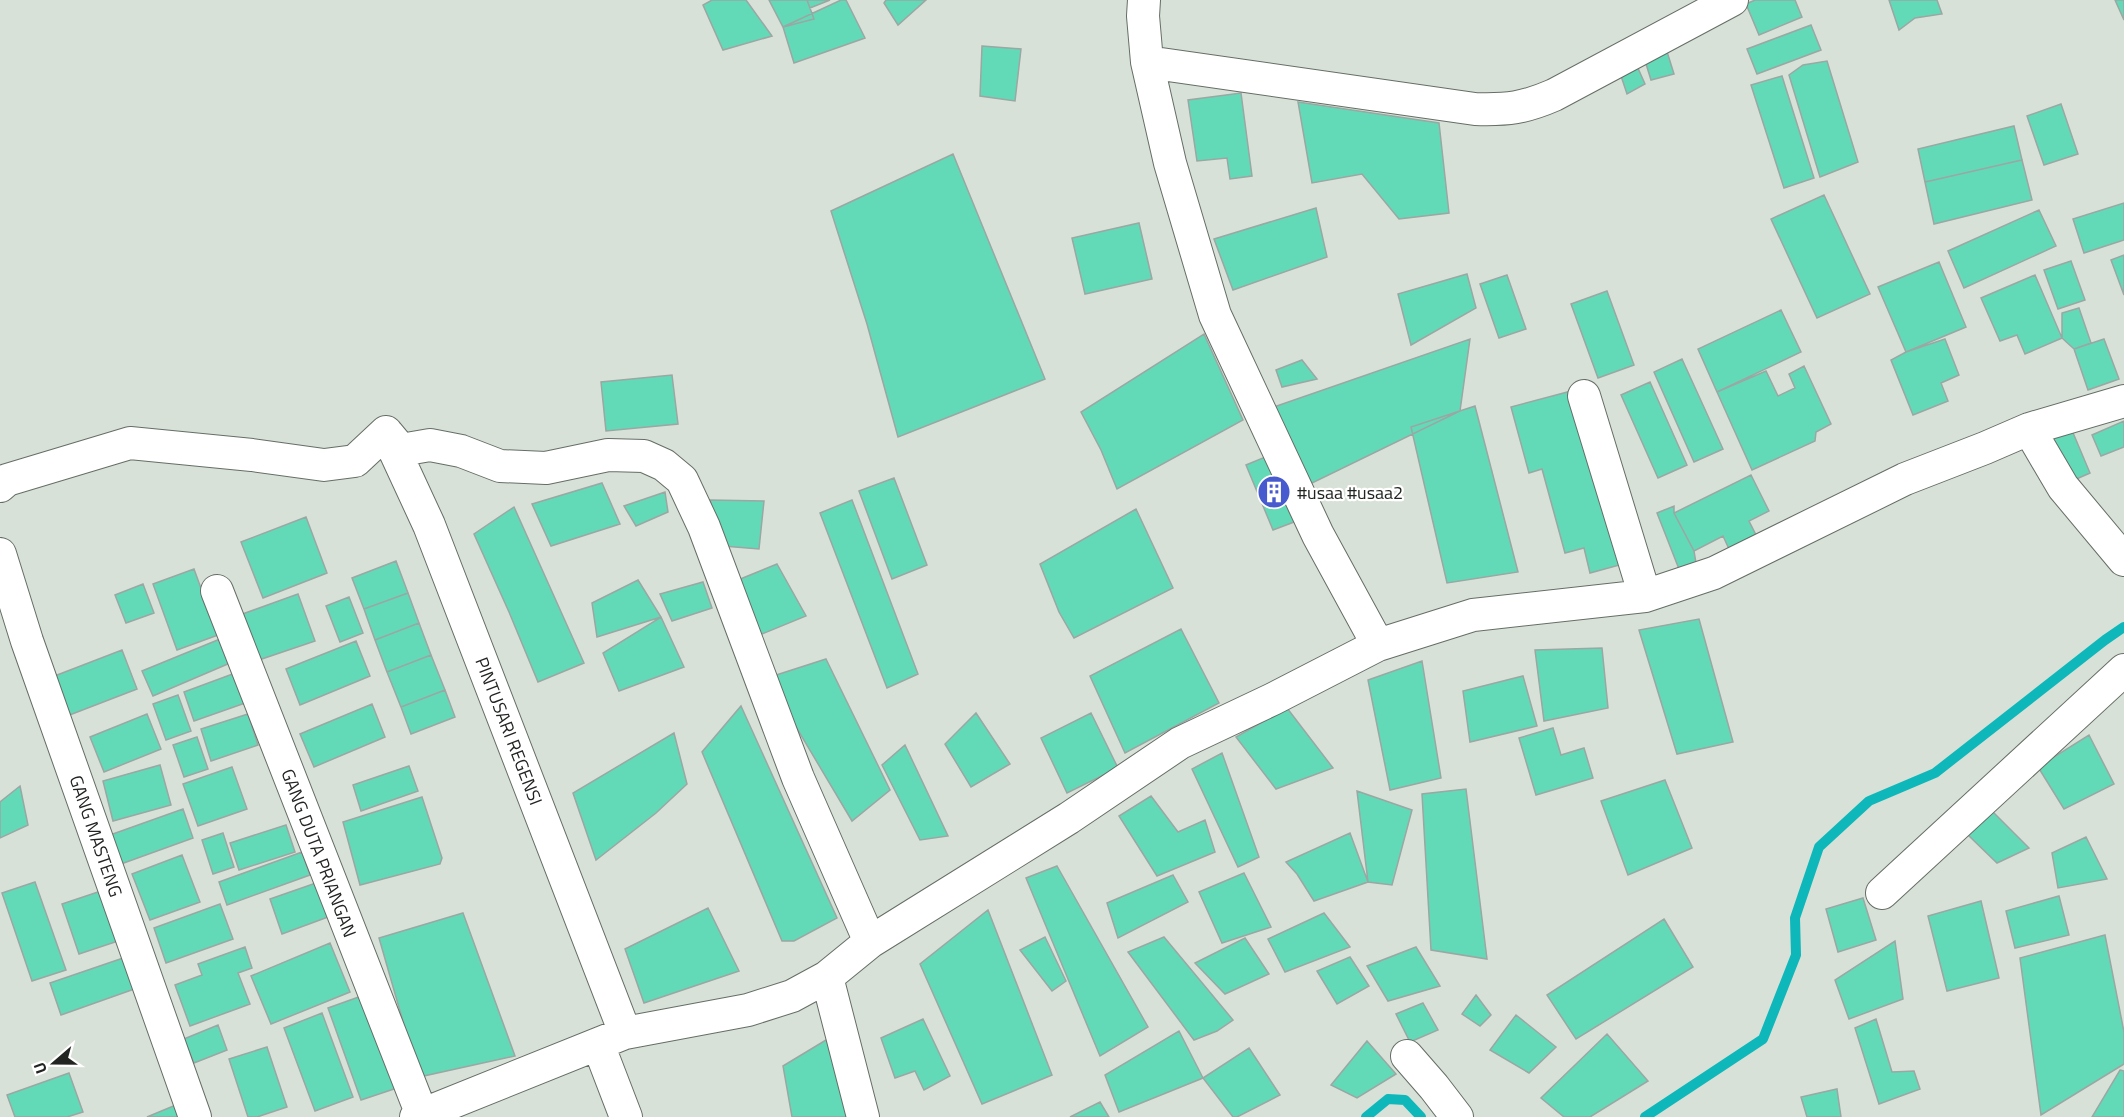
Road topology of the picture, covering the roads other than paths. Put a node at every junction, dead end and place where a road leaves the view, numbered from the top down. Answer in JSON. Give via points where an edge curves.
{"nodes":[{"id":1,"x":1144,"y":0,"type":"edge"},
{"id":2,"x":1732,"y":0,"type":"edge"},
{"id":3,"x":1147,"y":62,"type":"junction"},
{"id":4,"x":1584,"y":396,"type":"dead end"},
{"id":5,"x":2124,"y":401,"type":"edge"},
{"id":6,"x":2029,"y":429,"type":"junction"},
{"id":7,"x":386,"y":432,"type":"junction"},
{"id":8,"x":0,"y":486,"type":"edge"},
{"id":9,"x":0,"y":554,"type":"edge"},
{"id":10,"x":2124,"y":560,"type":"edge"},
{"id":11,"x":218,"y":591,"type":"dead end"},
{"id":12,"x":1645,"y":596,"type":"junction"},
{"id":13,"x":1378,"y":645,"type":"junction"},
{"id":14,"x":2124,"y":670,"type":"edge"},
{"id":15,"x":1882,"y":893,"type":"dead end"},
{"id":16,"x":870,"y":942,"type":"junction"},
{"id":17,"x":827,"y":977,"type":"junction"},
{"id":18,"x":612,"y":1038,"type":"junction"},
{"id":19,"x":1407,"y":1056,"type":"dead end"},
{"id":20,"x":419,"y":1116,"type":"edge"},
{"id":21,"x":195,"y":1117,"type":"edge"},
{"id":22,"x":626,"y":1117,"type":"edge"},
{"id":23,"x":863,"y":1117,"type":"edge"},
{"id":24,"x":1457,"y":1117,"type":"edge"}],
"edges":[{"from":1,"to":3,"type":"street"},
{"from":2,"to":3,"type":"street","via":[[1554,95],[1507,110],[1475,109]]},
{"from":3,"to":13,"type":"street","via":[[1170,163],[1215,315],[1318,535]]},
{"from":4,"to":12,"type":"street"},
{"from":5,"to":6,"type":"street"},
{"from":6,"to":10,"type":"street","via":[[2063,487]]},
{"from":6,"to":12,"type":"street","via":[[1905,479],[1714,573]]},
{"from":7,"to":8,"type":"street","via":[[355,461],[324,465],[130,443],[7,480]]},
{"from":7,"to":16,"type":"street","via":[[401,450],[430,445],[461,451],[500,466],[546,468],[608,455],[644,456],[664,465],[682,480],[704,527],[798,778]]},
{"from":7,"to":18,"type":"street","name":"PINTUSARI REGENSI","via":[[429,525]]},
{"from":9,"to":21,"type":"street","name":"GANG MASTENG"},
{"from":11,"to":20,"type":"street","name":"GANG DUTA PRIANGAN"},
{"from":12,"to":13,"type":"street","via":[[1473,615]]},
{"from":13,"to":16,"type":"street","via":[[1180,743],[1069,818]]},
{"from":14,"to":15,"type":"street"},
{"from":16,"to":17,"type":"street"},
{"from":17,"to":18,"type":"street","via":[[792,996],[748,1010]]},
{"from":17,"to":23,"type":"street"},
{"from":18,"to":20,"type":"street"},
{"from":18,"to":22,"type":"street","name":"PINTUSARI REGENSI"},
{"from":19,"to":24,"type":"street"}]}
